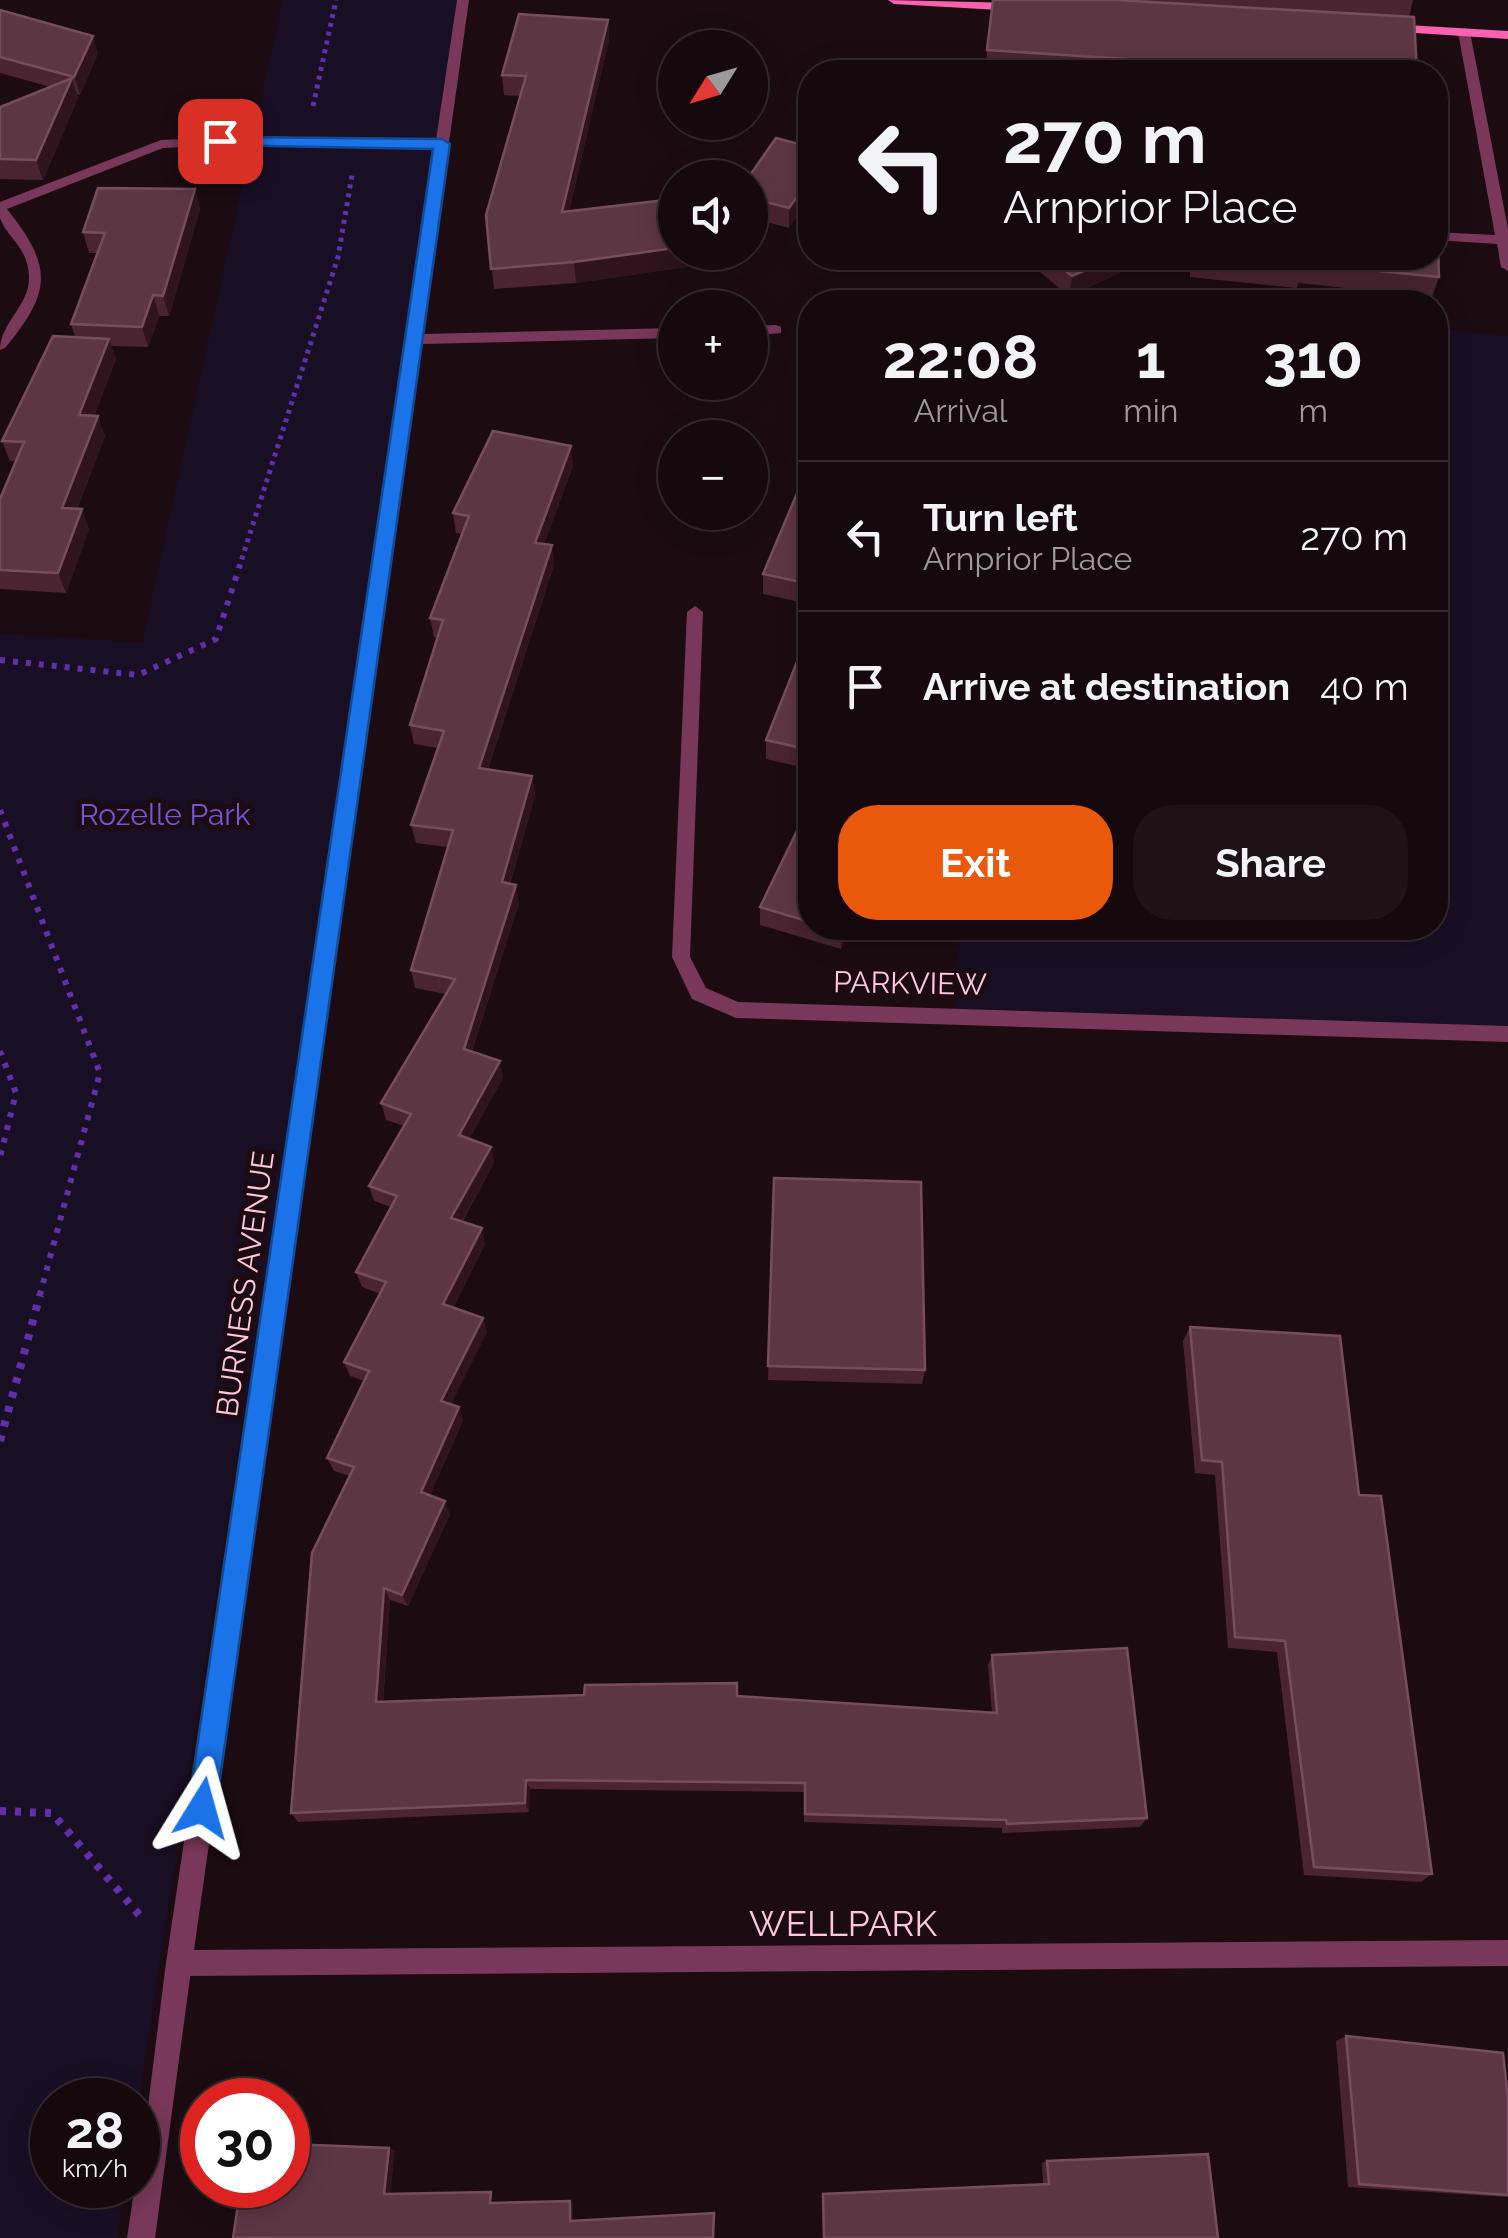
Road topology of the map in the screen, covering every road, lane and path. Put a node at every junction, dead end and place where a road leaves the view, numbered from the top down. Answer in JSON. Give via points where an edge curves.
{"nodes":[{"id":1,"x":336,"y":0,"type":"edge"},
{"id":2,"x":462,"y":0,"type":"edge"},
{"id":3,"x":894,"y":0,"type":"edge"},
{"id":4,"x":1032,"y":8,"type":"edge"},
{"id":5,"x":1366,"y":27,"type":"edge"},
{"id":6,"x":1464,"y":32,"type":"junction"},
{"id":7,"x":1508,"y":35,"type":"edge"},
{"id":8,"x":307,"y":142,"type":"junction"},
{"id":9,"x":326,"y":142,"type":"junction"},
{"id":10,"x":442,"y":144,"type":"junction"},
{"id":11,"x":0,"y":208,"type":"edge"},
{"id":12,"x":1448,"y":237,"type":"edge"},
{"id":13,"x":1500,"y":240,"type":"junction"},
{"id":14,"x":1508,"y":267,"type":"edge"},
{"id":15,"x":768,"y":330,"type":"edge"},
{"id":16,"x":776,"y":330,"type":"dead end"},
{"id":17,"x":658,"y":333,"type":"edge"},
{"id":18,"x":414,"y":340,"type":"junction"},
{"id":19,"x":0,"y":344,"type":"edge"},
{"id":20,"x":695,"y":612,"type":"dead end"},
{"id":21,"x":0,"y":660,"type":"edge"},
{"id":22,"x":0,"y":810,"type":"edge"},
{"id":23,"x":1508,"y":1036,"type":"edge"},
{"id":24,"x":0,"y":1051,"type":"edge"},
{"id":25,"x":0,"y":1158,"type":"edge"},
{"id":26,"x":0,"y":1440,"type":"edge"},
{"id":27,"x":0,"y":1811,"type":"edge"},
{"id":28,"x":1508,"y":1953,"type":"edge"},
{"id":29,"x":180,"y":1963,"type":"junction"},
{"id":30,"x":141,"y":2238,"type":"edge"}],
"edges":[{"from":1,"to":8,"type":"path"},
{"from":2,"to":10,"type":"street","name":"BURNESS AVENUE"},
{"from":3,"to":4,"type":"street"},
{"from":5,"to":6,"type":"street"},
{"from":6,"to":7,"type":"street"},
{"from":6,"to":13,"type":"street"},
{"from":8,"to":9,"type":"street"},
{"from":8,"to":11,"type":"street","via":[[161,144]]},
{"from":9,"to":10,"type":"street"},
{"from":9,"to":21,"type":"path","via":[[354,184],[338,257],[216,639],[138,675]]},
{"from":10,"to":18,"type":"street","name":"BURNESS AVENUE"},
{"from":11,"to":19,"type":"street","via":[[36,256],[39,276],[26,312]]},
{"from":12,"to":13,"type":"street"},
{"from":13,"to":14,"type":"street"},
{"from":15,"to":16,"type":"street"},
{"from":17,"to":18,"type":"street"},
{"from":18,"to":29,"type":"street","name":"BURNESS AVENUE"},
{"from":20,"to":23,"type":"street","name":"PARKVIEW","via":[[681,958],[700,993],[736,1010]]},
{"from":22,"to":26,"type":"path","via":[[100,1074]]},
{"from":24,"to":25,"type":"path","via":[[16,1092]]},
{"from":27,"to":29,"type":"path","via":[[52,1813]]},
{"from":28,"to":29,"type":"street","name":"WELLPARK"},
{"from":29,"to":30,"type":"street","name":"BURNESS AVENUE"}]}
